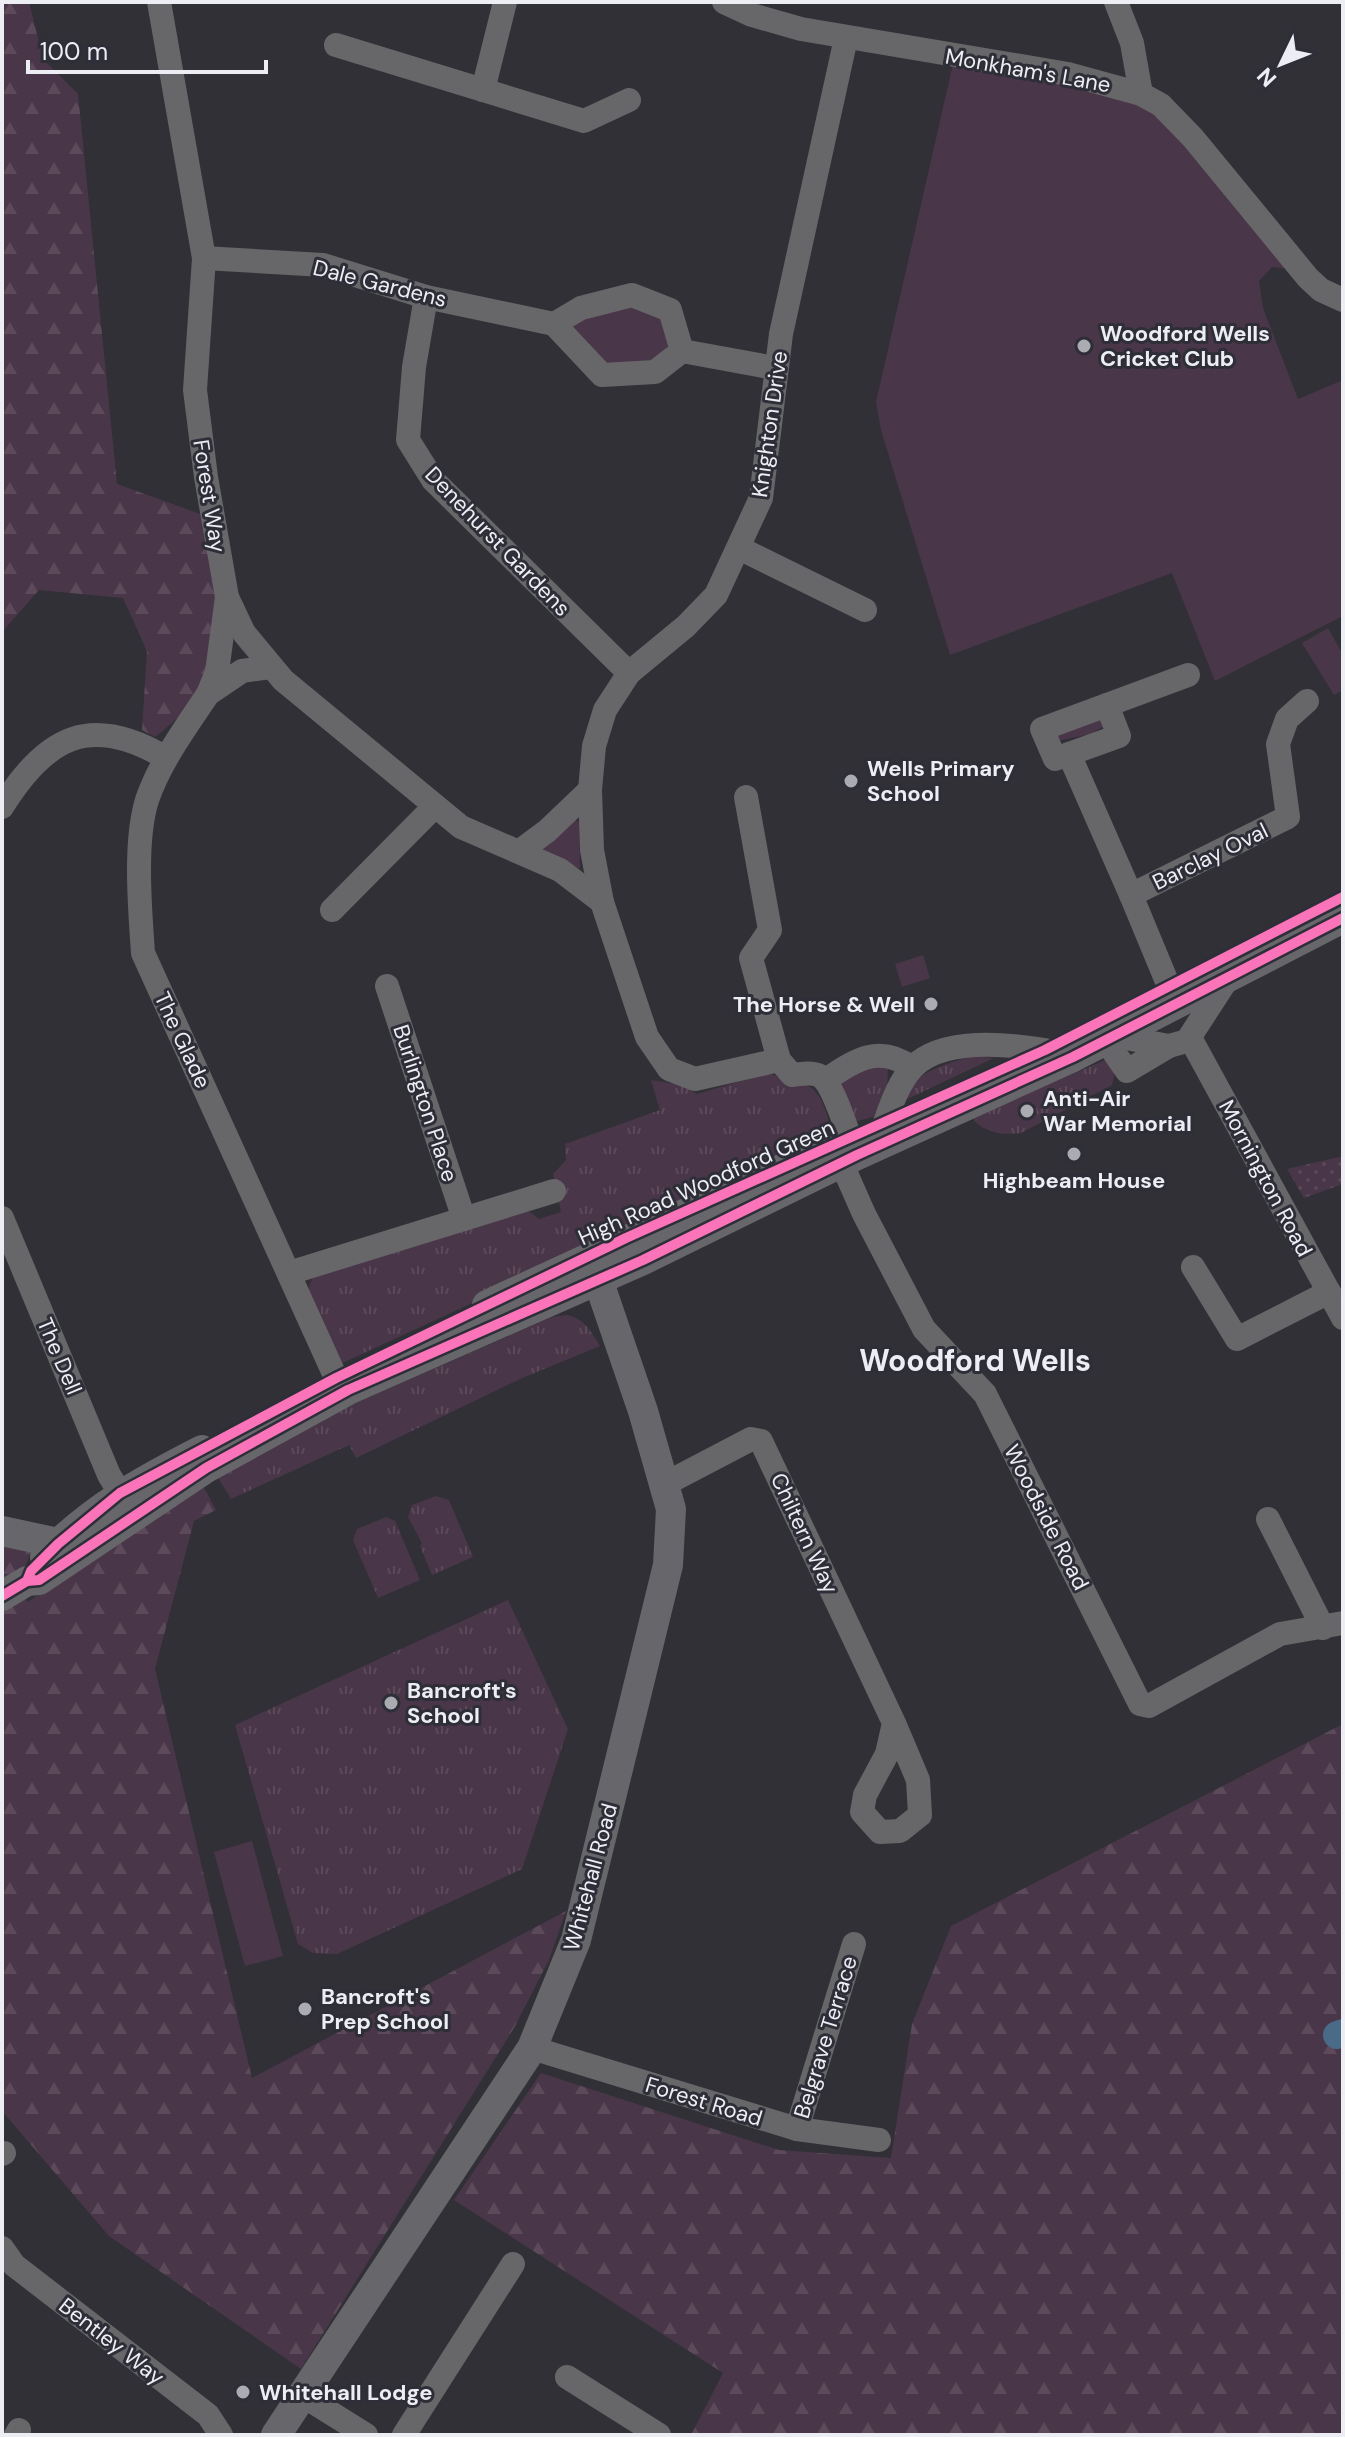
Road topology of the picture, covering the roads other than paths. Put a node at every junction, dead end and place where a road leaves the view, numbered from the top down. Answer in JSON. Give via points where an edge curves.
{"nodes":[{"id":1,"x":159,"y":2,"type":"edge"},
{"id":2,"x":505,"y":2,"type":"edge"},
{"id":3,"x":724,"y":2,"type":"edge"},
{"id":4,"x":1116,"y":2,"type":"edge"},
{"id":5,"x":846,"y":38,"type":"junction"},
{"id":6,"x":336,"y":45,"type":"dead end"},
{"id":7,"x":483,"y":90,"type":"junction"},
{"id":8,"x":1141,"y":94,"type":"junction"},
{"id":9,"x":629,"y":100,"type":"dead end"},
{"id":10,"x":204,"y":258,"type":"junction"},
{"id":11,"x":426,"y":297,"type":"junction"},
{"id":12,"x":1343,"y":300,"type":"edge"},
{"id":13,"x":554,"y":324,"type":"junction"},
{"id":14,"x":682,"y":351,"type":"junction"},
{"id":15,"x":775,"y":368,"type":"junction"},
{"id":16,"x":741,"y":549,"type":"junction"},
{"id":17,"x":227,"y":597,"type":"junction"},
{"id":18,"x":865,"y":610,"type":"dead end"},
{"id":19,"x":270,"y":667,"type":"junction"},
{"id":20,"x":629,"y":673,"type":"junction"},
{"id":21,"x":1188,"y":675,"type":"dead end"},
{"id":22,"x":208,"y":694,"type":"junction"},
{"id":23,"x":1307,"y":701,"type":"dead end"},
{"id":24,"x":1107,"y":705,"type":"junction"},
{"id":25,"x":1069,"y":754,"type":"junction"},
{"id":26,"x":166,"y":758,"type":"junction"},
{"id":27,"x":590,"y":790,"type":"junction"},
{"id":28,"x":746,"y":797,"type":"dead end"},
{"id":29,"x":2,"y":807,"type":"edge"},
{"id":30,"x":434,"y":807,"type":"junction"},
{"id":31,"x":520,"y":851,"type":"junction"},
{"id":32,"x":1131,"y":895,"type":"junction"},
{"id":33,"x":1343,"y":897,"type":"edge"},
{"id":34,"x":602,"y":902,"type":"junction"},
{"id":35,"x":332,"y":910,"type":"dead end"},
{"id":36,"x":1343,"y":918,"type":"edge"},
{"id":37,"x":1228,"y":978,"type":"junction"},
{"id":38,"x":387,"y":986,"type":"dead end"},
{"id":39,"x":1170,"y":989,"type":"junction"},
{"id":40,"x":1110,"y":1038,"type":"junction"},
{"id":41,"x":1178,"y":1043,"type":"junction"},
{"id":42,"x":1045,"y":1050,"type":"junction"},
{"id":43,"x":779,"y":1060,"type":"junction"},
{"id":44,"x":912,"y":1068,"type":"junction"},
{"id":45,"x":826,"y":1080,"type":"junction"},
{"id":46,"x":885,"y":1122,"type":"junction"},
{"id":47,"x":846,"y":1151,"type":"junction"},
{"id":48,"x":554,"y":1191,"type":"dead end"},
{"id":49,"x":2,"y":1218,"type":"edge"},
{"id":50,"x":464,"y":1219,"type":"junction"},
{"id":51,"x":10,"y":1260,"type":"edge"},
{"id":52,"x":594,"y":1267,"type":"junction"},
{"id":53,"x":1193,"y":1267,"type":"dead end"},
{"id":54,"x":289,"y":1273,"type":"junction"},
{"id":55,"x":1329,"y":1292,"type":"junction"},
{"id":56,"x":1343,"y":1318,"type":"edge"},
{"id":57,"x":336,"y":1378,"type":"junction"},
{"id":58,"x":665,"y":1484,"type":"junction"},
{"id":59,"x":120,"y":1493,"type":"junction"},
{"id":60,"x":1268,"y":1519,"type":"dead end"},
{"id":61,"x":2,"y":1521,"type":"edge"},
{"id":62,"x":90,"y":1528,"type":"junction"},
{"id":63,"x":2,"y":1531,"type":"edge"},
{"id":64,"x":58,"y":1544,"type":"junction"},
{"id":65,"x":15,"y":1589,"type":"edge"},
{"id":66,"x":1333,"y":1626,"type":"edge"},
{"id":67,"x":894,"y":1723,"type":"dead end"},
{"id":68,"x":854,"y":1944,"type":"dead end"},
{"id":69,"x":532,"y":2048,"type":"junction"},
{"id":70,"x":797,"y":2129,"type":"junction"},
{"id":71,"x":879,"y":2140,"type":"dead end"},
{"id":72,"x":2,"y":2248,"type":"edge"},
{"id":73,"x":513,"y":2264,"type":"dead end"},
{"id":74,"x":567,"y":2377,"type":"dead end"},
{"id":75,"x":302,"y":2395,"type":"junction"},
{"id":76,"x":221,"y":2435,"type":"edge"},
{"id":77,"x":276,"y":2435,"type":"edge"},
{"id":78,"x":366,"y":2435,"type":"edge"},
{"id":79,"x":404,"y":2435,"type":"edge"},
{"id":80,"x":659,"y":2435,"type":"edge"}],
"edges":[{"from":1,"to":10,"type":"street","name":"Forest Way"},
{"from":2,"to":7,"type":"street"},
{"from":3,"to":5,"type":"street","name":"Monkham's Lane","via":[[752,15]]},
{"from":4,"to":8,"type":"street","via":[[1132,43]]},
{"from":5,"to":8,"type":"street","name":"Monkham's Lane","via":[[1068,74]]},
{"from":5,"to":15,"type":"street","name":"Knighton Drive"},
{"from":6,"to":7,"type":"street"},
{"from":7,"to":9,"type":"street","via":[[584,121]]},
{"from":8,"to":12,"type":"street","name":"Monkham's Lane","via":[[1161,105],[1193,138],[1308,278]]},
{"from":10,"to":11,"type":"street","name":"Dale Gardens","via":[[323,265]]},
{"from":10,"to":17,"type":"street","name":"Forest Way","via":[[195,390]]},
{"from":11,"to":13,"type":"street","name":"Dale Gardens"},
{"from":11,"to":20,"type":"street","name":"Denehurst Gardens","via":[[408,440],[433,480]]},
{"from":13,"to":14,"type":"street","via":[[602,375],[655,372]]},
{"from":13,"to":14,"type":"street","via":[[581,308],[632,295],[670,310]]},
{"from":14,"to":15,"type":"street"},
{"from":15,"to":16,"type":"street","name":"Knighton Drive","via":[[761,498]]},
{"from":16,"to":18,"type":"street"},
{"from":16,"to":20,"type":"street","name":"Knighton Drive","via":[[716,595]]},
{"from":17,"to":19,"type":"street","name":"Forest Way","via":[[244,633]]},
{"from":17,"to":22,"type":"street","name":"The Glade","via":[[217,672]]},
{"from":19,"to":22,"type":"street","name":"The Glade","via":[[242,671]]},
{"from":19,"to":30,"type":"street","name":"Forest Way"},
{"from":20,"to":27,"type":"street","name":"Knighton Drive","via":[[601,722]]},
{"from":21,"to":24,"type":"street"},
{"from":22,"to":26,"type":"street","name":"The Glade"},
{"from":23,"to":32,"type":"street","name":"Barclay Oval","via":[[1287,719],[1278,744],[1288,817]]},
{"from":24,"to":25,"type":"street","via":[[1119,736]]},
{"from":24,"to":25,"type":"street","name":"Barclay Oval","via":[[1042,729],[1055,759]]},
{"from":25,"to":32,"type":"street","name":"Barclay Oval"},
{"from":26,"to":29,"type":"street","via":[[113,734],[87,734],[54,747],[19,780]]},
{"from":26,"to":54,"type":"street","name":"The Glade","via":[[147,802],[139,883],[143,953]]},
{"from":27,"to":31,"type":"street"},
{"from":27,"to":34,"type":"street","name":"Knighton Drive","via":[[592,850]]},
{"from":28,"to":43,"type":"street","via":[[770,930],[751,958]]},
{"from":30,"to":31,"type":"street","name":"Forest Way","via":[[461,827]]},
{"from":30,"to":35,"type":"street"},
{"from":31,"to":34,"type":"street","name":"Forest Way","via":[[560,870]]},
{"from":32,"to":39,"type":"street","name":"Barclay Oval"},
{"from":33,"to":39,"type":"main road","name":"High Road Woodford Green"},
{"from":34,"to":43,"type":"street","name":"Knighton Drive","via":[[647,1037],[669,1069],[695,1079]]},
{"from":36,"to":37,"type":"main road","name":"High Road Woodford Green"},
{"from":37,"to":40,"type":"main road","name":"High Road Woodford Green"},
{"from":37,"to":41,"type":"street"},
{"from":38,"to":50,"type":"street","name":"Burlington Place"},
{"from":39,"to":42,"type":"main road","name":"High Road Woodford Green"},
{"from":40,"to":41,"type":"street"},
{"from":40,"to":41,"type":"street","via":[[1127,1071]]},
{"from":40,"to":47,"type":"main road","name":"High Road Woodford Green"},
{"from":41,"to":55,"type":"street","name":"Mornington Road","via":[[1194,1045]]},
{"from":42,"to":44,"type":"street","via":[[979,1046],[944,1051]]},
{"from":42,"to":46,"type":"main road","name":"High Road Woodford Green"},
{"from":43,"to":45,"type":"street","via":[[792,1075],[816,1073]]},
{"from":44,"to":45,"type":"street","via":[[884,1054],[853,1062]]},
{"from":44,"to":46,"type":"street"},
{"from":45,"to":47,"type":"street"},
{"from":46,"to":47,"type":"main road","name":"High Road Woodford Green"},
{"from":47,"to":52,"type":"main road","name":"High Road Woodford Green"},
{"from":47,"to":66,"type":"street","name":"Woodside Road","via":[[924,1329],[985,1394],[1140,1704],[1149,1706],[1280,1634]]},
{"from":48,"to":50,"type":"street"},
{"from":49,"to":51,"type":"street","name":"The Dell"},
{"from":50,"to":54,"type":"street"},
{"from":51,"to":59,"type":"street","name":"The Dell"},
{"from":52,"to":57,"type":"main road","name":"High Road Woodford Green"},
{"from":52,"to":58,"type":"main road","name":"Whitehall Road"},
{"from":52,"to":62,"type":"main road","name":"High Road Woodford Green"},
{"from":53,"to":55,"type":"street","via":[[1237,1339]]},
{"from":54,"to":57,"type":"street","name":"The Glade"},
{"from":55,"to":56,"type":"street","name":"Mornington Road"},
{"from":57,"to":59,"type":"main road","name":"High Road Woodford Green"},
{"from":58,"to":67,"type":"street","name":"Chiltern Way","via":[[751,1439],[761,1441]]},
{"from":58,"to":69,"type":"main road","name":"Whitehall Road","via":[[671,1509],[668,1565],[576,1940]]},
{"from":59,"to":62,"type":"main road","name":"High Road Woodford Green"},
{"from":60,"to":66,"type":"street"},
{"from":61,"to":62,"type":"main road","via":[[76,1519]]},
{"from":62,"to":64,"type":"main road"},
{"from":62,"to":65,"type":"main road","via":[[39,1580]]},
{"from":63,"to":64,"type":"main road"},
{"from":64,"to":65,"type":"main road"},
{"from":68,"to":70,"type":"street","name":"Belgrave Terrace"},
{"from":69,"to":70,"type":"street","name":"Forest Road"},
{"from":69,"to":75,"type":"main road","name":"Whitehall Road"},
{"from":70,"to":71,"type":"street","name":"Forest Road"},
{"from":72,"to":76,"type":"street","name":"Bentley Way","via":[[14,2265],[208,2415]]},
{"from":73,"to":79,"type":"street"},
{"from":74,"to":80,"type":"street"},
{"from":75,"to":77,"type":"main road","name":"Whitehall Road"},
{"from":75,"to":78,"type":"street"}]}
